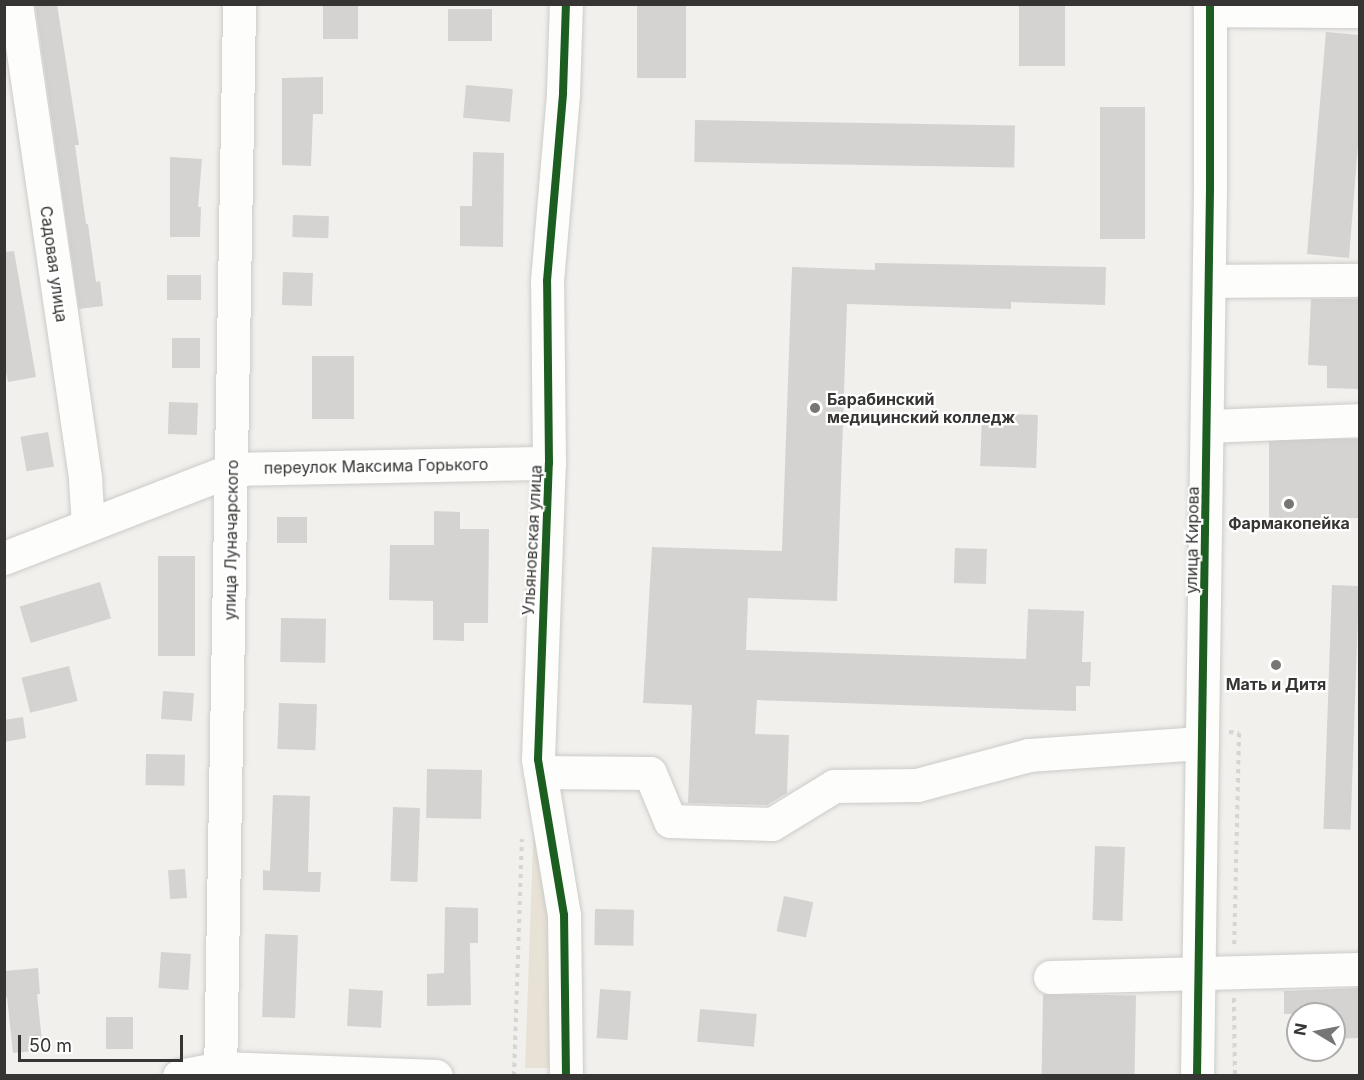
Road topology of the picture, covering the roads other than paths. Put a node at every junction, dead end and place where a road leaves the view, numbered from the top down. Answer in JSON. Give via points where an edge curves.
{"nodes":[{"id":1,"x":16,"y":4,"type":"edge"},
{"id":2,"x":239,"y":4,"type":"edge"},
{"id":3,"x":566,"y":4,"type":"edge"},
{"id":4,"x":1210,"y":8,"type":"edge"},
{"id":5,"x":1359,"y":11,"type":"edge"},
{"id":6,"x":1359,"y":280,"type":"edge"},
{"id":7,"x":1209,"y":281,"type":"junction"},
{"id":8,"x":1359,"y":420,"type":"edge"},
{"id":9,"x":1207,"y":426,"type":"junction"},
{"id":10,"x":549,"y":463,"type":"junction"},
{"id":11,"x":232,"y":469,"type":"junction"},
{"id":12,"x":87,"y":525,"type":"junction"},
{"id":13,"x":4,"y":558,"type":"edge"},
{"id":14,"x":1203,"y":737,"type":"junction"},
{"id":15,"x":540,"y":772,"type":"junction"},
{"id":16,"x":1359,"y":969,"type":"edge"},
{"id":17,"x":1199,"y":972,"type":"junction"},
{"id":18,"x":1050,"y":976,"type":"dead end"},
{"id":19,"x":221,"y":1072,"type":"edge"},
{"id":20,"x":179,"y":1076,"type":"edge"},
{"id":21,"x":436,"y":1076,"type":"edge"},
{"id":22,"x":566,"y":1076,"type":"edge"},
{"id":23,"x":1197,"y":1076,"type":"edge"}],
"edges":[{"from":1,"to":12,"type":"street","name":"Садовая улица","via":[[85,479]]},
{"from":2,"to":11,"type":"street","name":"улица Луначарского"},
{"from":3,"to":10,"type":"street","name":"Ульяновская улица","via":[[563,93],[547,281]]},
{"from":4,"to":5,"type":"street"},
{"from":4,"to":7,"type":"street","name":"улица Кирова"},
{"from":6,"to":7,"type":"street"},
{"from":7,"to":9,"type":"street","name":"улица Кирова"},
{"from":8,"to":9,"type":"street"},
{"from":9,"to":14,"type":"street","name":"улица Кирова"},
{"from":10,"to":11,"type":"street","name":"переулок Максима Горького"},
{"from":10,"to":15,"type":"street","name":"Ульяновская улица"},
{"from":11,"to":12,"type":"street","name":"переулок Максима Горького"},
{"from":11,"to":19,"type":"street","name":"улица Луначарского"},
{"from":12,"to":13,"type":"street","name":"переулок Максима Горького"},
{"from":14,"to":15,"type":"street","via":[[1029,755],[917,785],[834,786],[772,824],[670,820],[650,773]]},
{"from":14,"to":17,"type":"street","name":"улица Кирова"},
{"from":15,"to":22,"type":"street","name":"Ульяновская улица","via":[[564,915]]},
{"from":16,"to":17,"type":"street"},
{"from":17,"to":18,"type":"street"},
{"from":17,"to":23,"type":"street","name":"улица Кирова"},
{"from":19,"to":20,"type":"street"},
{"from":19,"to":21,"type":"street"}]}
